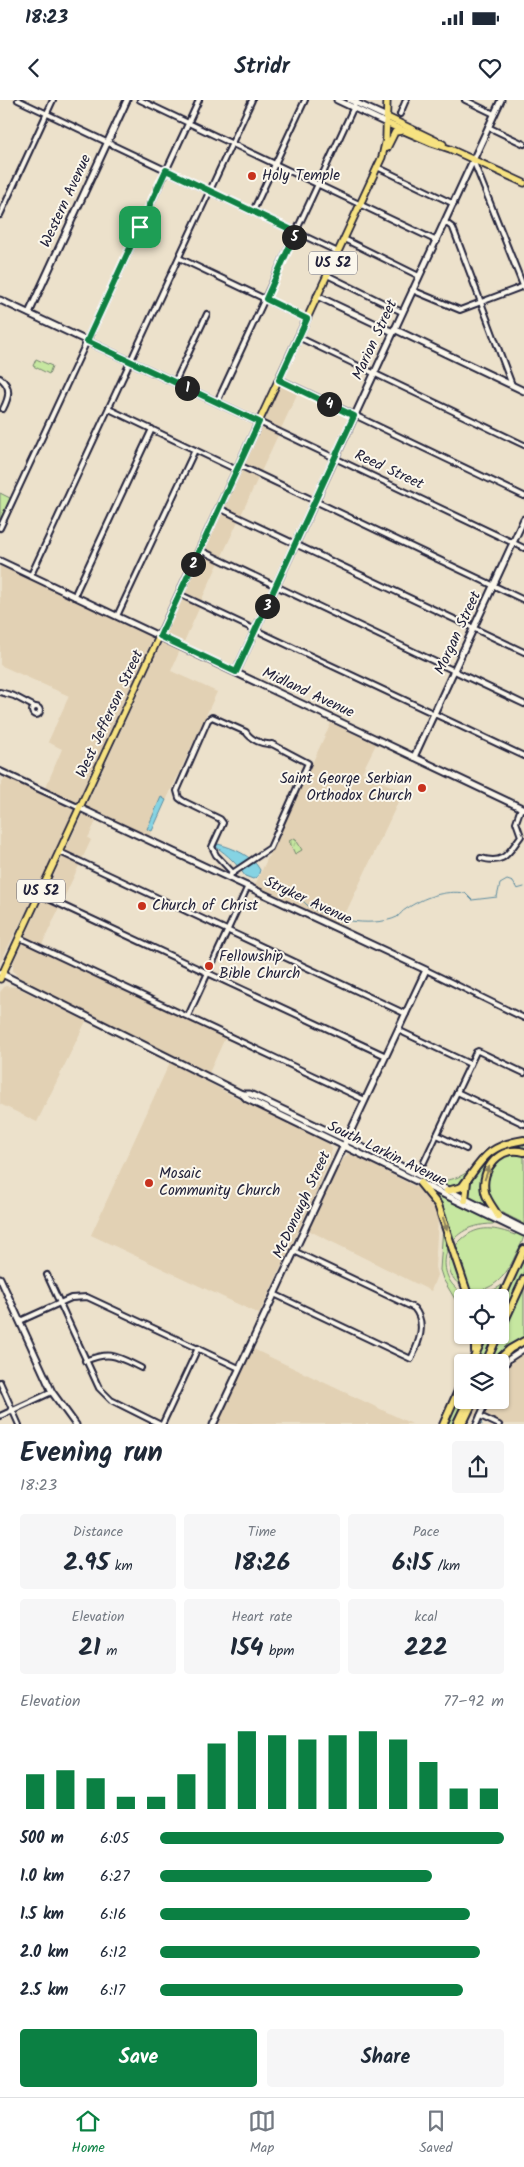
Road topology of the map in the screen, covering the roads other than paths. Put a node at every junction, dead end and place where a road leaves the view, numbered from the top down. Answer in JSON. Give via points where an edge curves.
{"nodes":[{"id":1,"x":18,"y":100,"type":"edge"},
{"id":2,"x":53,"y":100,"type":"edge"},
{"id":3,"x":127,"y":100,"type":"edge"},
{"id":4,"x":140,"y":100,"type":"edge"},
{"id":5,"x":199,"y":100,"type":"edge"},
{"id":6,"x":252,"y":100,"type":"edge"},
{"id":7,"x":305,"y":100,"type":"edge"},
{"id":8,"x":337,"y":100,"type":"edge"},
{"id":9,"x":387,"y":100,"type":"edge"},
{"id":10,"x":406,"y":100,"type":"edge"},
{"id":11,"x":465,"y":100,"type":"edge"},
{"id":12,"x":501,"y":100,"type":"edge"},
{"id":13,"x":354,"y":103,"type":"edge"},
{"id":14,"x":47,"y":113,"type":"junction"},
{"id":15,"x":400,"y":114,"type":"dead end"},
{"id":16,"x":494,"y":114,"type":"junction"},
{"id":17,"x":386,"y":120,"type":"junction"},
{"id":18,"x":188,"y":123,"type":"junction"},
{"id":19,"x":488,"y":127,"type":"junction"},
{"id":20,"x":403,"y":131,"type":"junction"},
{"id":21,"x":107,"y":142,"type":"junction"},
{"id":22,"x":232,"y":144,"type":"junction"},
{"id":23,"x":524,"y":144,"type":"edge"},
{"id":24,"x":450,"y":149,"type":"junction"},
{"id":25,"x":382,"y":157,"type":"junction"},
{"id":26,"x":473,"y":160,"type":"junction"},
{"id":27,"x":275,"y":164,"type":"junction"},
{"id":28,"x":377,"y":167,"type":"junction"},
{"id":29,"x":166,"y":170,"type":"junction"},
{"id":30,"x":524,"y":183,"type":"edge"},
{"id":31,"x":318,"y":185,"type":"junction"},
{"id":32,"x":210,"y":191,"type":"junction"},
{"id":33,"x":454,"y":204,"type":"junction"},
{"id":34,"x":360,"y":205,"type":"junction"},
{"id":35,"x":253,"y":211,"type":"junction"},
{"id":36,"x":0,"y":215,"type":"edge"},
{"id":37,"x":445,"y":222,"type":"junction"},
{"id":38,"x":296,"y":232,"type":"junction"},
{"id":39,"x":344,"y":239,"type":"junction"},
{"id":40,"x":436,"y":241,"type":"junction"},
{"id":41,"x":338,"y":252,"type":"junction"},
{"id":42,"x":179,"y":258,"type":"junction"},
{"id":43,"x":327,"y":275,"type":"junction"},
{"id":44,"x":419,"y":276,"type":"junction"},
{"id":45,"x":524,"y":287,"type":"edge"},
{"id":46,"x":412,"y":290,"type":"junction"},
{"id":47,"x":318,"y":296,"type":"junction"},
{"id":48,"x":266,"y":299,"type":"junction"},
{"id":49,"x":0,"y":300,"type":"edge"},
{"id":50,"x":482,"y":302,"type":"junction"},
{"id":51,"x":402,"y":312,"type":"junction"},
{"id":52,"x":29,"y":313,"type":"junction"},
{"id":53,"x":207,"y":314,"type":"dead end"},
{"id":54,"x":307,"y":319,"type":"junction"},
{"id":55,"x":393,"y":331,"type":"junction"},
{"id":56,"x":298,"y":337,"type":"junction"},
{"id":57,"x":87,"y":341,"type":"junction"},
{"id":58,"x":132,"y":362,"type":"junction"},
{"id":59,"x":373,"y":373,"type":"junction"},
{"id":60,"x":0,"y":378,"type":"edge"},
{"id":61,"x":279,"y":380,"type":"junction"},
{"id":62,"x":174,"y":382,"type":"junction"},
{"id":63,"x":512,"y":385,"type":"junction"},
{"id":64,"x":524,"y":391,"type":"edge"},
{"id":65,"x":217,"y":402,"type":"junction"},
{"id":66,"x":3,"y":409,"type":"dead end"},
{"id":67,"x":109,"y":409,"type":"junction"},
{"id":68,"x":354,"y":416,"type":"junction"},
{"id":69,"x":259,"y":422,"type":"junction"},
{"id":70,"x":152,"y":429,"type":"junction"},
{"id":71,"x":524,"y":445,"type":"edge"},
{"id":72,"x":196,"y":450,"type":"junction"},
{"id":73,"x":334,"y":459,"type":"junction"},
{"id":74,"x":238,"y":467,"type":"junction"},
{"id":75,"x":524,"y":496,"type":"edge"},
{"id":76,"x":316,"y":501,"type":"junction"},
{"id":77,"x":219,"y":508,"type":"junction"},
{"id":78,"x":524,"y":518,"type":"edge"},
{"id":79,"x":0,"y":528,"type":"edge"},
{"id":80,"x":513,"y":543,"type":"junction"},
{"id":81,"x":296,"y":544,"type":"junction"},
{"id":82,"x":524,"y":548,"type":"edge"},
{"id":83,"x":200,"y":550,"type":"junction"},
{"id":84,"x":0,"y":561,"type":"edge"},
{"id":85,"x":31,"y":575,"type":"junction"},
{"id":86,"x":493,"y":585,"type":"junction"},
{"id":87,"x":276,"y":587,"type":"junction"},
{"id":88,"x":179,"y":594,"type":"junction"},
{"id":89,"x":75,"y":596,"type":"junction"},
{"id":90,"x":524,"y":600,"type":"edge"},
{"id":91,"x":118,"y":616,"type":"junction"},
{"id":92,"x":474,"y":628,"type":"junction"},
{"id":93,"x":256,"y":630,"type":"junction"},
{"id":94,"x":160,"y":636,"type":"junction"},
{"id":95,"x":524,"y":652,"type":"edge"},
{"id":96,"x":454,"y":671,"type":"junction"},
{"id":97,"x":236,"y":672,"type":"junction"},
{"id":98,"x":0,"y":692,"type":"edge"},
{"id":99,"x":524,"y":704,"type":"edge"},
{"id":100,"x":35,"y":707,"type":"dead end"},
{"id":101,"x":434,"y":714,"type":"junction"},
{"id":102,"x":524,"y":756,"type":"edge"},
{"id":103,"x":414,"y":757,"type":"junction"},
{"id":104,"x":0,"y":771,"type":"edge"},
{"id":105,"x":80,"y":808,"type":"junction"},
{"id":106,"x":522,"y":809,"type":"edge"},
{"id":107,"x":60,"y":852,"type":"junction"},
{"id":108,"x":481,"y":858,"type":"dead end"},
{"id":109,"x":231,"y":875,"type":"junction"},
{"id":110,"x":248,"y":886,"type":"junction"},
{"id":111,"x":40,"y":895,"type":"junction"},
{"id":112,"x":228,"y":930,"type":"junction"},
{"id":113,"x":20,"y":938,"type":"junction"},
{"id":114,"x":426,"y":970,"type":"junction"},
{"id":115,"x":208,"y":973,"type":"junction"},
{"id":116,"x":1,"y":976,"type":"edge"},
{"id":117,"x":406,"y":1014,"type":"junction"},
{"id":118,"x":188,"y":1016,"type":"junction"},
{"id":119,"x":524,"y":1018,"type":"edge"},
{"id":120,"x":398,"y":1030,"type":"junction"},
{"id":121,"x":386,"y":1056,"type":"junction"},
{"id":122,"x":470,"y":1064,"type":"junction"},
{"id":123,"x":524,"y":1073,"type":"edge"},
{"id":124,"x":457,"y":1092,"type":"junction"},
{"id":125,"x":242,"y":1094,"type":"junction"},
{"id":126,"x":365,"y":1100,"type":"junction"},
{"id":127,"x":524,"y":1124,"type":"edge"},
{"id":128,"x":437,"y":1135,"type":"junction"},
{"id":129,"x":346,"y":1140,"type":"junction"},
{"id":130,"x":524,"y":1140,"type":"edge"},
{"id":131,"x":343,"y":1146,"type":"junction"},
{"id":132,"x":466,"y":1149,"type":"dead end"},
{"id":133,"x":524,"y":1152,"type":"edge"},
{"id":134,"x":424,"y":1162,"type":"dead end"},
{"id":135,"x":467,"y":1180,"type":"junction"},
{"id":136,"x":420,"y":1183,"type":"junction"},
{"id":137,"x":448,"y":1191,"type":"junction"},
{"id":138,"x":465,"y":1200,"type":"junction"},
{"id":139,"x":498,"y":1216,"type":"junction"},
{"id":140,"x":521,"y":1229,"type":"edge"},
{"id":141,"x":524,"y":1233,"type":"edge"},
{"id":142,"x":524,"y":1249,"type":"edge"},
{"id":143,"x":294,"y":1251,"type":"junction"},
{"id":144,"x":47,"y":1275,"type":"dead end"},
{"id":145,"x":0,"y":1278,"type":"edge"},
{"id":146,"x":524,"y":1280,"type":"edge"},
{"id":147,"x":466,"y":1289,"type":"edge"},
{"id":148,"x":506,"y":1289,"type":"edge"},
{"id":149,"x":274,"y":1294,"type":"junction"},
{"id":150,"x":58,"y":1303,"type":"junction"},
{"id":151,"x":509,"y":1312,"type":"edge"},
{"id":152,"x":20,"y":1320,"type":"junction"},
{"id":153,"x":524,"y":1341,"type":"edge"},
{"id":154,"x":198,"y":1348,"type":"junction"},
{"id":155,"x":524,"y":1349,"type":"edge"},
{"id":156,"x":505,"y":1354,"type":"edge"},
{"id":157,"x":509,"y":1360,"type":"edge"},
{"id":158,"x":85,"y":1361,"type":"junction"},
{"id":159,"x":142,"y":1368,"type":"dead end"},
{"id":160,"x":239,"y":1368,"type":"junction"},
{"id":161,"x":0,"y":1382,"type":"edge"},
{"id":162,"x":52,"y":1392,"type":"junction"},
{"id":163,"x":454,"y":1400,"type":"edge"},
{"id":164,"x":464,"y":1409,"type":"edge"},
{"id":165,"x":469,"y":1409,"type":"edge"},
{"id":166,"x":483,"y":1409,"type":"edge"},
{"id":167,"x":12,"y":1410,"type":"junction"},
{"id":168,"x":0,"y":1416,"type":"edge"},
{"id":169,"x":480,"y":1416,"type":"junction"},
{"id":170,"x":19,"y":1424,"type":"edge"},
{"id":171,"x":76,"y":1424,"type":"edge"},
{"id":172,"x":161,"y":1424,"type":"edge"},
{"id":173,"x":213,"y":1424,"type":"edge"},
{"id":174,"x":443,"y":1424,"type":"edge"},
{"id":175,"x":457,"y":1424,"type":"edge"},
{"id":176,"x":476,"y":1424,"type":"edge"},
{"id":177,"x":500,"y":1424,"type":"edge"}],
"edges":[{"from":1,"to":14,"type":"street"},
{"from":2,"to":14,"type":"street"},
{"from":3,"to":21,"type":"street","name":"Western Avenue"},
{"from":4,"to":18,"type":"street"},
{"from":5,"to":18,"type":"street"},
{"from":6,"to":22,"type":"street"},
{"from":7,"to":27,"type":"street"},
{"from":8,"to":13,"type":"street"},
{"from":9,"to":17,"type":"main road","name":"West Jefferson Street"},
{"from":10,"to":15,"type":"street"},
{"from":11,"to":16,"type":"street"},
{"from":12,"to":16,"type":"street","name":"Marion Street"},
{"from":13,"to":17,"type":"street"},
{"from":13,"to":31,"type":"street"},
{"from":14,"to":21,"type":"street"},
{"from":14,"to":36,"type":"street"},
{"from":16,"to":19,"type":"street","name":"Marion Street"},
{"from":17,"to":20,"type":"main road"},
{"from":17,"to":24,"type":"main road","via":[[441,142]]},
{"from":17,"to":25,"type":"main road","name":"West Jefferson Street","number":"US 52"},
{"from":18,"to":22,"type":"street"},
{"from":18,"to":29,"type":"street"},
{"from":19,"to":23,"type":"street"},
{"from":19,"to":26,"type":"street","name":"Marion Street"},
{"from":20,"to":24,"type":"main road"},
{"from":20,"to":25,"type":"main road","number":"US 52","via":[[395,132]]},
{"from":21,"to":29,"type":"street"},
{"from":21,"to":52,"type":"street","name":"Western Avenue"},
{"from":22,"to":27,"type":"street"},
{"from":22,"to":32,"type":"street"},
{"from":24,"to":26,"type":"main road"},
{"from":25,"to":28,"type":"main road","name":"West Jefferson Street","number":"US 52"},
{"from":26,"to":30,"type":"main road"},
{"from":26,"to":33,"type":"street","name":"Marion Street"},
{"from":26,"to":45,"type":"street"},
{"from":27,"to":31,"type":"street"},
{"from":27,"to":35,"type":"street"},
{"from":28,"to":33,"type":"street"},
{"from":28,"to":34,"type":"main road","name":"West Jefferson Street","number":"US 52"},
{"from":29,"to":32,"type":"street"},
{"from":29,"to":57,"type":"street"},
{"from":31,"to":34,"type":"street"},
{"from":31,"to":38,"type":"street"},
{"from":32,"to":35,"type":"street"},
{"from":32,"to":42,"type":"street"},
{"from":33,"to":37,"type":"street","name":"Marion Street"},
{"from":34,"to":39,"type":"main road","name":"West Jefferson Street","number":"US 52"},
{"from":34,"to":40,"type":"street"},
{"from":35,"to":38,"type":"street"},
{"from":37,"to":40,"type":"street","name":"Marion Street"},
{"from":37,"to":50,"type":"street","via":[[453,228]]},
{"from":38,"to":41,"type":"street"},
{"from":38,"to":48,"type":"street"},
{"from":39,"to":41,"type":"main road","name":"West Jefferson Street","number":"US 52"},
{"from":39,"to":44,"type":"street"},
{"from":40,"to":44,"type":"street","name":"Marion Street"},
{"from":41,"to":43,"type":"main road","name":"West Jefferson Street","number":"US 52"},
{"from":42,"to":48,"type":"street"},
{"from":42,"to":58,"type":"street"},
{"from":43,"to":47,"type":"main road","name":"West Jefferson Street","number":"US 52"},
{"from":43,"to":51,"type":"street"},
{"from":44,"to":46,"type":"street","name":"Marion Street"},
{"from":45,"to":50,"type":"street"},
{"from":46,"to":50,"type":"street","via":[[456,310]]},
{"from":46,"to":51,"type":"street","name":"Marion Street"},
{"from":47,"to":54,"type":"main road","name":"West Jefferson Street","number":"US 52"},
{"from":47,"to":55,"type":"street"},
{"from":48,"to":54,"type":"street"},
{"from":48,"to":65,"type":"street"},
{"from":49,"to":52,"type":"street","name":"Reed Street"},
{"from":50,"to":63,"type":"street"},
{"from":51,"to":55,"type":"street","name":"Marion Street"},
{"from":52,"to":57,"type":"street","name":"Reed Street"},
{"from":53,"to":62,"type":"street"},
{"from":54,"to":56,"type":"main road","name":"West Jefferson Street","number":"US 52"},
{"from":55,"to":59,"type":"street","name":"Marion Street"},
{"from":55,"to":63,"type":"street"},
{"from":56,"to":59,"type":"street"},
{"from":56,"to":61,"type":"main road","name":"West Jefferson Street","number":"US 52"},
{"from":57,"to":58,"type":"street","name":"Reed Street"},
{"from":57,"to":79,"type":"street"},
{"from":58,"to":62,"type":"street","name":"Reed Street"},
{"from":58,"to":67,"type":"street"},
{"from":59,"to":68,"type":"street","name":"Marion Street"},
{"from":59,"to":71,"type":"street"},
{"from":60,"to":66,"type":"street","via":[[8,389]]},
{"from":61,"to":68,"type":"street"},
{"from":61,"to":69,"type":"main road","name":"West Jefferson Street","number":"US 52"},
{"from":62,"to":65,"type":"street","name":"Reed Street"},
{"from":63,"to":64,"type":"street"},
{"from":65,"to":69,"type":"street","name":"Reed Street"},
{"from":67,"to":70,"type":"street"},
{"from":67,"to":85,"type":"street"},
{"from":68,"to":73,"type":"street","name":"Marion Street"},
{"from":68,"to":75,"type":"street"},
{"from":69,"to":73,"type":"street","name":"Reed Street"},
{"from":69,"to":74,"type":"main road","name":"West Jefferson Street","number":"US 52"},
{"from":70,"to":72,"type":"street"},
{"from":70,"to":89,"type":"street"},
{"from":72,"to":74,"type":"street"},
{"from":72,"to":91,"type":"street"},
{"from":73,"to":76,"type":"street","name":"Marion Street"},
{"from":73,"to":80,"type":"street","name":"Reed Street"},
{"from":74,"to":76,"type":"street"},
{"from":74,"to":77,"type":"main road","name":"West Jefferson Street","number":"US 52"},
{"from":76,"to":81,"type":"street","name":"Marion Street"},
{"from":76,"to":86,"type":"street"},
{"from":77,"to":81,"type":"street"},
{"from":77,"to":83,"type":"main road","name":"West Jefferson Street","number":"US 52"},
{"from":78,"to":80,"type":"street","name":"Morgan Street"},
{"from":80,"to":82,"type":"street","name":"Reed Street"},
{"from":80,"to":86,"type":"street","name":"Morgan Street"},
{"from":81,"to":87,"type":"street","name":"Marion Street"},
{"from":81,"to":92,"type":"street"},
{"from":83,"to":87,"type":"street"},
{"from":83,"to":88,"type":"main road","name":"West Jefferson Street","number":"US 52"},
{"from":84,"to":85,"type":"street","name":"Midland Avenue"},
{"from":85,"to":89,"type":"street","name":"Midland Avenue"},
{"from":86,"to":90,"type":"street"},
{"from":86,"to":92,"type":"street","name":"Morgan Street"},
{"from":87,"to":93,"type":"street","name":"Marion Street"},
{"from":87,"to":96,"type":"street"},
{"from":88,"to":93,"type":"street"},
{"from":88,"to":94,"type":"main road","name":"West Jefferson Street","number":"US 52"},
{"from":89,"to":91,"type":"street","name":"Midland Avenue"},
{"from":91,"to":94,"type":"street","name":"Midland Avenue"},
{"from":92,"to":95,"type":"street"},
{"from":92,"to":96,"type":"street","name":"Morgan Street"},
{"from":93,"to":97,"type":"street","name":"Marion Street"},
{"from":93,"to":101,"type":"street"},
{"from":94,"to":97,"type":"street","name":"Midland Avenue"},
{"from":94,"to":105,"type":"main road","name":"West Jefferson Street","number":"US 52"},
{"from":96,"to":99,"type":"street"},
{"from":96,"to":101,"type":"street","name":"Morgan Street"},
{"from":97,"to":103,"type":"street","name":"Midland Avenue"},
{"from":98,"to":100,"type":"street"},
{"from":101,"to":102,"type":"street"},
{"from":101,"to":103,"type":"street","name":"Morgan Street"},
{"from":103,"to":106,"type":"street","name":"Midland Avenue"},
{"from":104,"to":105,"type":"street"},
{"from":105,"to":107,"type":"main road","name":"West Jefferson Street","number":"US 52"},
{"from":105,"to":109,"type":"street","name":"Stryker Avenue"},
{"from":106,"to":108,"type":"street","via":[[516,822],[521,836],[517,841],[498,861]]},
{"from":107,"to":111,"type":"main road","name":"West Jefferson Street","number":"US 52"},
{"from":107,"to":112,"type":"street"},
{"from":109,"to":109,"type":"street","via":[[270,848],[308,763],[212,717],[177,791],[183,801],[223,822],[212,847]]},
{"from":109,"to":110,"type":"street","name":"Stryker Avenue"},
{"from":110,"to":112,"type":"street"},
{"from":110,"to":114,"type":"street","name":"Stryker Avenue"},
{"from":111,"to":113,"type":"main road","name":"West Jefferson Street","number":"US 52"},
{"from":111,"to":115,"type":"street"},
{"from":112,"to":115,"type":"street"},
{"from":112,"to":117,"type":"street"},
{"from":113,"to":116,"type":"main road","name":"West Jefferson Street","number":"US 52"},
{"from":113,"to":118,"type":"street"},
{"from":114,"to":117,"type":"street","name":"McDonough Street"},
{"from":114,"to":119,"type":"street","name":"Stryker Avenue"},
{"from":115,"to":118,"type":"street"},
{"from":115,"to":121,"type":"street"},
{"from":116,"to":125,"type":"street","name":"South Larkin Avenue"},
{"from":117,"to":120,"type":"street","name":"McDonough Street"},
{"from":118,"to":126,"type":"street"},
{"from":120,"to":121,"type":"street","name":"McDonough Street"},
{"from":120,"to":122,"type":"street"},
{"from":121,"to":126,"type":"street","name":"McDonough Street"},
{"from":122,"to":123,"type":"street","via":[[478,1051]]},
{"from":122,"to":124,"type":"street"},
{"from":124,"to":127,"type":"street"},
{"from":124,"to":128,"type":"street"},
{"from":125,"to":129,"type":"street","name":"South Larkin Avenue","via":[[250,1094]]},
{"from":125,"to":131,"type":"street","name":"South Larkin Avenue"},
{"from":126,"to":129,"type":"street","name":"McDonough Street"},
{"from":128,"to":132,"type":"street"},
{"from":128,"to":134,"type":"street"},
{"from":129,"to":131,"type":"street","name":"McDonough Street"},
{"from":129,"to":137,"type":"street","name":"South Larkin Avenue"},
{"from":130,"to":135,"type":"highway","via":[[494,1149],[479,1162]]},
{"from":131,"to":136,"type":"street","name":"South Larkin Avenue"},
{"from":131,"to":143,"type":"street","name":"McDonough Street"},
{"from":139,"to":133,"type":"highway","one_way":true,"via":[[485,1192],[486,1174],[492,1162],[504,1153],[513,1150]]},
{"from":135,"to":137,"type":"highway","via":[[460,1188]]},
{"from":135,"to":138,"type":"highway"},
{"from":136,"to":140,"type":"street","name":"South Larkin Avenue"},
{"from":136,"to":147,"type":"highway","one_way":true,"via":[[438,1205]]},
{"from":137,"to":138,"type":"street","name":"South Larkin Avenue"},
{"from":138,"to":139,"type":"street","name":"South Larkin Avenue"},
{"from":139,"to":140,"type":"street","name":"South Larkin Avenue"},
{"from":140,"to":141,"type":"street","name":"South Larkin Avenue"},
{"from":142,"to":148,"type":"highway"},
{"from":143,"to":149,"type":"street","name":"McDonough Street"},
{"from":143,"to":149,"type":"street","via":[[414,1308],[421,1318],[418,1344],[411,1359]]},
{"from":144,"to":150,"type":"street"},
{"from":145,"to":152,"type":"street"},
{"from":146,"to":151,"type":"highway"},
{"from":149,"to":160,"type":"street","name":"McDonough Street"},
{"from":150,"to":152,"type":"street"},
{"from":150,"to":154,"type":"street","via":[[87,1296]]},
{"from":150,"to":158,"type":"street"},
{"from":152,"to":162,"type":"street"},
{"from":153,"to":156,"type":"highway"},
{"from":154,"to":160,"type":"street"},
{"from":154,"to":172,"type":"street"},
{"from":155,"to":157,"type":"street"},
{"from":158,"to":159,"type":"street","via":[[106,1354]]},
{"from":158,"to":172,"type":"street","via":[[106,1396]]},
{"from":160,"to":173,"type":"street","name":"McDonough Street"},
{"from":161,"to":167,"type":"street"},
{"from":162,"to":167,"type":"street"},
{"from":162,"to":171,"type":"street"},
{"from":163,"to":174,"type":"highway"},
{"from":164,"to":175,"type":"highway"},
{"from":165,"to":175,"type":"highway"},
{"from":166,"to":169,"type":"street"},
{"from":167,"to":168,"type":"street"},
{"from":167,"to":170,"type":"street"},
{"from":169,"to":176,"type":"street"},
{"from":169,"to":177,"type":"street"}]}
